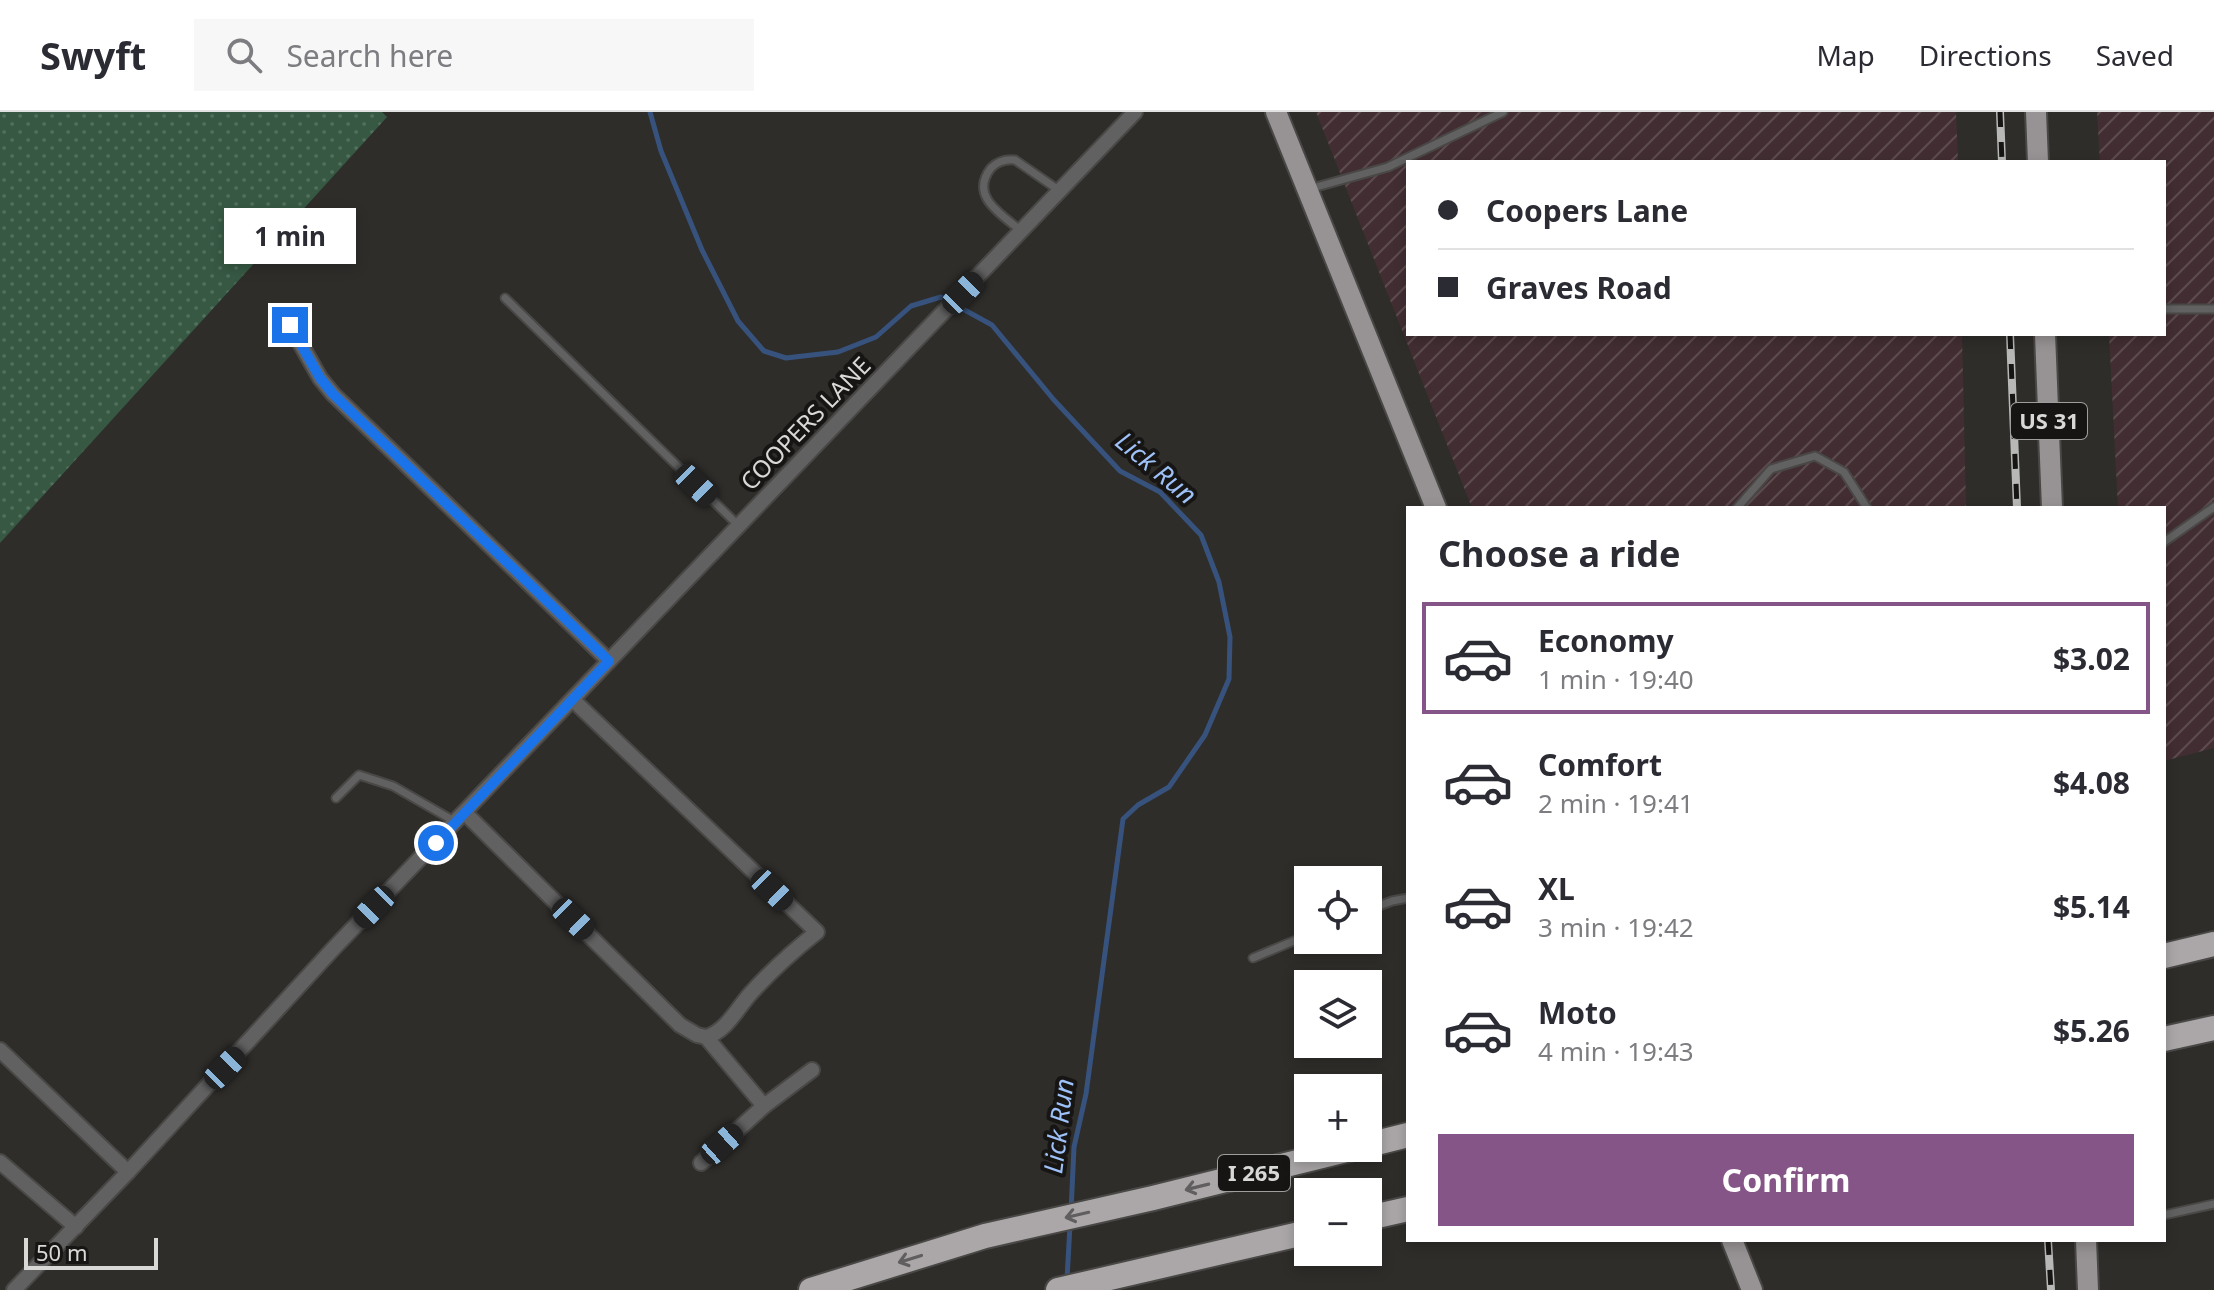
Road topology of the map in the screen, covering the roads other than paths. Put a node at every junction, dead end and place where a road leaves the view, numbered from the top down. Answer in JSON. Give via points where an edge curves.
{"nodes":[{"id":1,"x":1135,"y":112,"type":"edge"},
{"id":2,"x":1276,"y":112,"type":"edge"},
{"id":3,"x":1503,"y":112,"type":"edge"},
{"id":4,"x":2036,"y":112,"type":"edge"},
{"id":5,"x":2038,"y":160,"type":"edge"},
{"id":6,"x":1307,"y":190,"type":"junction"},
{"id":7,"x":1060,"y":191,"type":"junction"},
{"id":8,"x":1022,"y":231,"type":"junction"},
{"id":9,"x":505,"y":298,"type":"dead end"},
{"id":10,"x":2166,"y":309,"type":"edge"},
{"id":11,"x":2214,"y":309,"type":"edge"},
{"id":12,"x":290,"y":325,"type":"dead end"},
{"id":13,"x":2045,"y":336,"type":"edge"},
{"id":14,"x":1435,"y":506,"type":"edge"},
{"id":15,"x":1739,"y":506,"type":"edge"},
{"id":16,"x":1866,"y":506,"type":"edge"},
{"id":17,"x":2052,"y":506,"type":"edge"},
{"id":18,"x":2214,"y":507,"type":"edge"},
{"id":19,"x":739,"y":526,"type":"junction"},
{"id":20,"x":2166,"y":541,"type":"edge"},
{"id":21,"x":609,"y":661,"type":"junction"},
{"id":22,"x":573,"y":700,"type":"junction"},
{"id":23,"x":336,"y":798,"type":"dead end"},
{"id":24,"x":460,"y":818,"type":"junction"},
{"id":25,"x":1406,"y":898,"type":"edge"},
{"id":26,"x":1382,"y":905,"type":"edge"},
{"id":27,"x":1294,"y":941,"type":"edge"},
{"id":28,"x":2212,"y":944,"type":"edge"},
{"id":29,"x":2166,"y":956,"type":"edge"},
{"id":30,"x":1253,"y":958,"type":"dead end"},
{"id":31,"x":2212,"y":1029,"type":"edge"},
{"id":32,"x":706,"y":1037,"type":"junction"},
{"id":33,"x":2166,"y":1039,"type":"edge"},
{"id":34,"x":0,"y":1050,"type":"edge"},
{"id":35,"x":812,"y":1070,"type":"dead end"},
{"id":36,"x":764,"y":1106,"type":"junction"},
{"id":37,"x":1406,"y":1136,"type":"edge"},
{"id":38,"x":1382,"y":1142,"type":"edge"},
{"id":39,"x":0,"y":1162,"type":"edge"},
{"id":40,"x":1298,"y":1162,"type":"edge"},
{"id":41,"x":701,"y":1163,"type":"dead end"},
{"id":42,"x":128,"y":1172,"type":"junction"},
{"id":43,"x":2214,"y":1204,"type":"edge"},
{"id":44,"x":1406,"y":1209,"type":"edge"},
{"id":45,"x":1382,"y":1215,"type":"edge"},
{"id":46,"x":2166,"y":1215,"type":"edge"},
{"id":47,"x":76,"y":1227,"type":"junction"},
{"id":48,"x":1294,"y":1235,"type":"edge"},
{"id":49,"x":1733,"y":1242,"type":"edge"},
{"id":50,"x":2086,"y":1242,"type":"edge"},
{"id":51,"x":14,"y":1290,"type":"edge"},
{"id":52,"x":811,"y":1290,"type":"edge"},
{"id":53,"x":1058,"y":1290,"type":"edge"},
{"id":54,"x":1752,"y":1290,"type":"edge"},
{"id":55,"x":2088,"y":1290,"type":"edge"}],
"edges":[{"from":1,"to":7,"type":"street","name":"COOPERS LANE"},
{"from":2,"to":6,"type":"main road"},
{"from":3,"to":6,"type":"lane","via":[[1388,167]]},
{"from":4,"to":5,"type":"main road"},
{"from":6,"to":14,"type":"main road"},
{"from":7,"to":8,"type":"street","name":"COOPERS LANE"},
{"from":7,"to":8,"type":"lane","via":[[1015,160],[994,164],[983,180],[984,193]]},
{"from":8,"to":19,"type":"street","name":"COOPERS LANE"},
{"from":9,"to":19,"type":"lane"},
{"from":10,"to":11,"type":"lane"},
{"from":12,"to":21,"type":"street","via":[[333,394]]},
{"from":13,"to":17,"type":"main road","number":"US 31"},
{"from":15,"to":16,"type":"lane","via":[[1771,469],[1815,456],[1844,472]]},
{"from":18,"to":20,"type":"lane"},
{"from":19,"to":21,"type":"street","name":"COOPERS LANE"},
{"from":21,"to":22,"type":"street","name":"COOPERS LANE"},
{"from":22,"to":24,"type":"street","name":"COOPERS LANE"},
{"from":22,"to":32,"type":"street","via":[[817,932]]},
{"from":23,"to":24,"type":"lane","via":[[359,775]]},
{"from":24,"to":32,"type":"street","via":[[680,1025]]},
{"from":24,"to":42,"type":"street","name":"COOPERS LANE"},
{"from":25,"to":26,"type":"lane"},
{"from":27,"to":30,"type":"lane"},
{"from":28,"to":29,"type":"highway"},
{"from":31,"to":33,"type":"highway"},
{"from":32,"to":36,"type":"street"},
{"from":34,"to":42,"type":"street"},
{"from":35,"to":36,"type":"street"},
{"from":36,"to":41,"type":"street"},
{"from":37,"to":38,"type":"highway"},
{"from":39,"to":47,"type":"street"},
{"from":40,"to":52,"type":"highway","number":"I 265","one_way":true,"via":[[985,1236]]},
{"from":42,"to":47,"type":"street","name":"COOPERS LANE"},
{"from":43,"to":46,"type":"lane"},
{"from":44,"to":45,"type":"highway"},
{"from":47,"to":51,"type":"street","name":"COOPERS LANE"},
{"from":48,"to":53,"type":"highway"},
{"from":49,"to":54,"type":"main road"},
{"from":50,"to":55,"type":"main road"}]}
